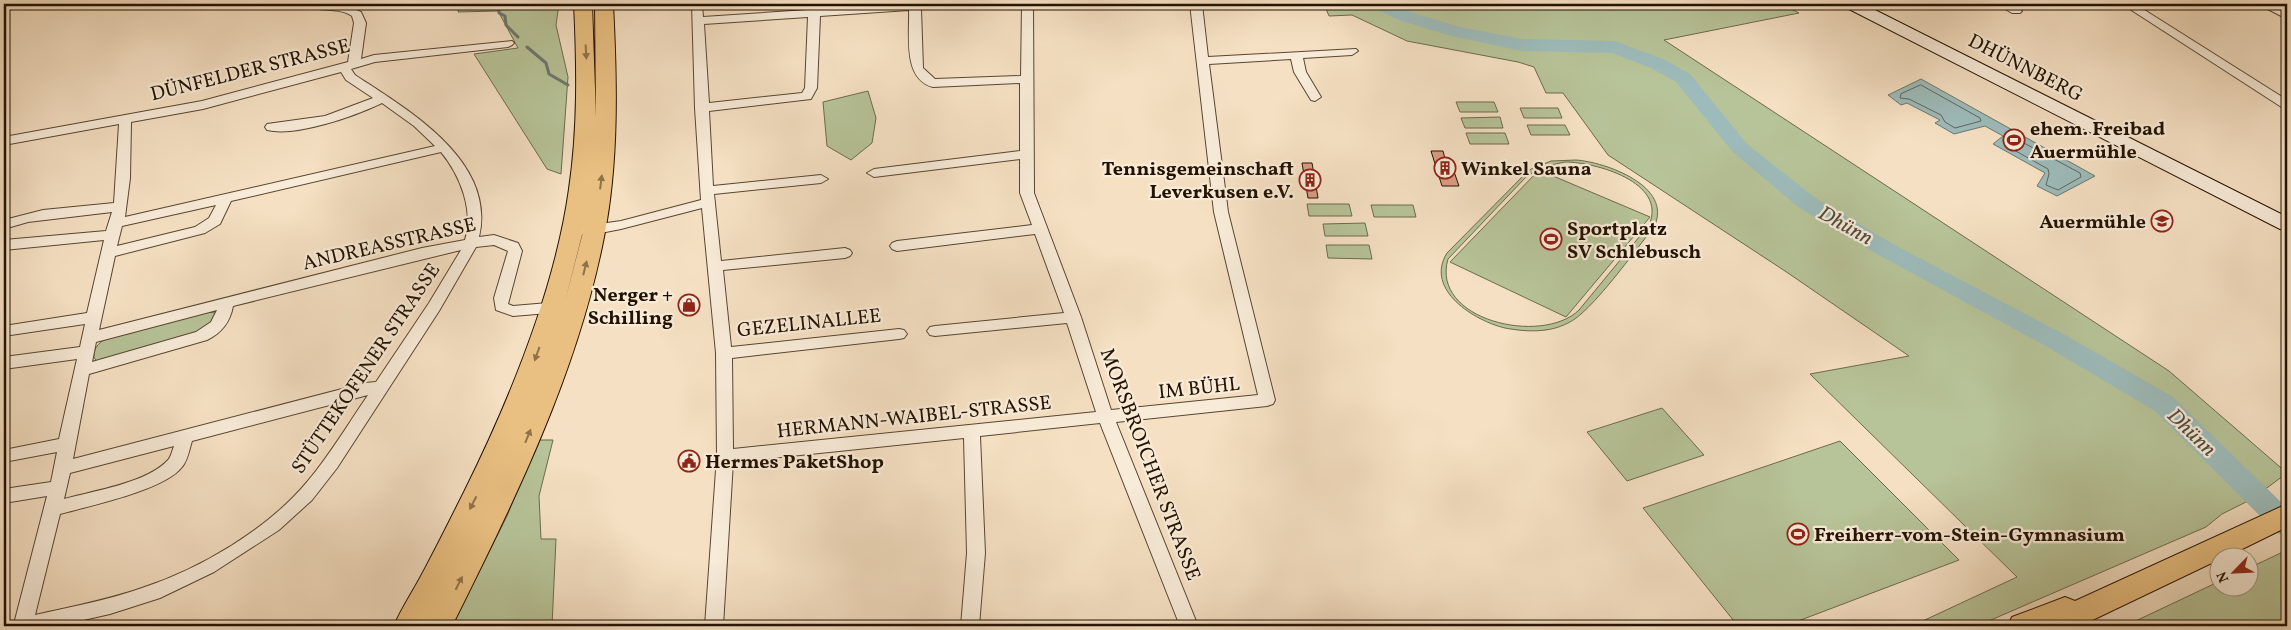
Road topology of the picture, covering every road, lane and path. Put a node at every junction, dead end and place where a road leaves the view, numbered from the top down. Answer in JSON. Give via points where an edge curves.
{"nodes":[{"id":1,"x":309,"y":4,"type":"edge"},
{"id":2,"x":583,"y":4,"type":"edge"},
{"id":3,"x":604,"y":4,"type":"edge"},
{"id":4,"x":697,"y":4,"type":"edge"},
{"id":5,"x":990,"y":4,"type":"edge"},
{"id":6,"x":1028,"y":4,"type":"edge"},
{"id":7,"x":1196,"y":4,"type":"edge"},
{"id":8,"x":1851,"y":4,"type":"edge"},
{"id":9,"x":2004,"y":4,"type":"edge"},
{"id":10,"x":2128,"y":4,"type":"edge"},
{"id":11,"x":2264,"y":4,"type":"edge"},
{"id":12,"x":916,"y":6,"type":"junction"},
{"id":13,"x":2016,"y":11,"type":"dead end"},
{"id":14,"x":814,"y":12,"type":"junction"},
{"id":15,"x":2287,"y":16,"type":"edge"},
{"id":16,"x":697,"y":21,"type":"junction"},
{"id":17,"x":508,"y":43,"type":"dead end"},
{"id":18,"x":1352,"y":51,"type":"dead end"},
{"id":19,"x":1296,"y":55,"type":"junction"},
{"id":20,"x":1203,"y":62,"type":"junction"},
{"id":21,"x":349,"y":65,"type":"junction"},
{"id":22,"x":1026,"y":79,"type":"junction"},
{"id":23,"x":1315,"y":97,"type":"dead end"},
{"id":24,"x":382,"y":99,"type":"junction"},
{"id":25,"x":2287,"y":105,"type":"edge"},
{"id":26,"x":701,"y":108,"type":"junction"},
{"id":27,"x":125,"y":120,"type":"junction"},
{"id":28,"x":271,"y":127,"type":"dead end"},
{"id":29,"x":4,"y":141,"type":"edge"},
{"id":30,"x":444,"y":147,"type":"junction"},
{"id":31,"x":1026,"y":154,"type":"junction"},
{"id":32,"x":874,"y":173,"type":"dead end"},
{"id":33,"x":821,"y":179,"type":"dead end"},
{"id":34,"x":707,"y":197,"type":"junction"},
{"id":35,"x":226,"y":198,"type":"junction"},
{"id":36,"x":119,"y":206,"type":"junction"},
{"id":37,"x":4,"y":224,"type":"edge"},
{"id":38,"x":2287,"y":225,"type":"edge"},
{"id":39,"x":114,"y":229,"type":"junction"},
{"id":40,"x":1039,"y":229,"type":"junction"},
{"id":41,"x":582,"y":231,"type":"junction"},
{"id":42,"x":470,"y":243,"type":"junction"},
{"id":43,"x":4,"y":245,"type":"edge"},
{"id":44,"x":897,"y":246,"type":"dead end"},
{"id":45,"x":108,"y":253,"type":"junction"},
{"id":46,"x":845,"y":253,"type":"dead end"},
{"id":47,"x":716,"y":266,"type":"junction"},
{"id":48,"x":226,"y":303,"type":"junction"},
{"id":49,"x":563,"y":306,"type":"junction"},
{"id":50,"x":94,"y":317,"type":"junction"},
{"id":51,"x":1073,"y":317,"type":"junction"},
{"id":52,"x":934,"y":331,"type":"dead end"},
{"id":53,"x":4,"y":332,"type":"edge"},
{"id":54,"x":899,"y":334,"type":"dead end"},
{"id":55,"x":89,"y":345,"type":"junction"},
{"id":56,"x":724,"y":353,"type":"junction"},
{"id":57,"x":4,"y":363,"type":"edge"},
{"id":58,"x":83,"y":370,"type":"junction"},
{"id":59,"x":380,"y":388,"type":"junction"},
{"id":60,"x":1106,"y":418,"type":"junction"},
{"id":61,"x":972,"y":431,"type":"junction"},
{"id":62,"x":185,"y":437,"type":"junction"},
{"id":63,"x":66,"y":444,"type":"junction"},
{"id":64,"x":4,"y":456,"type":"edge"},
{"id":65,"x":725,"y":456,"type":"junction"},
{"id":66,"x":62,"y":468,"type":"junction"},
{"id":67,"x":57,"y":488,"type":"junction"},
{"id":68,"x":4,"y":496,"type":"edge"},
{"id":69,"x":52,"y":509,"type":"junction"},
{"id":70,"x":2287,"y":515,"type":"edge"},
{"id":71,"x":2199,"y":556,"type":"junction"},
{"id":72,"x":22,"y":626,"type":"edge"},
{"id":73,"x":409,"y":626,"type":"edge"},
{"id":74,"x":437,"y":626,"type":"edge"},
{"id":75,"x":714,"y":626,"type":"edge"},
{"id":76,"x":970,"y":626,"type":"edge"},
{"id":77,"x":1189,"y":626,"type":"edge"},
{"id":78,"x":2023,"y":626,"type":"edge"},
{"id":79,"x":2051,"y":626,"type":"edge"}],
"edges":[{"from":1,"to":21,"type":"street","via":[[356,14],[360,23]]},
{"from":2,"to":41,"type":"main road","one_way":true,"via":[[587,80],[580,189]]},
{"from":41,"to":3,"type":"main road","one_way":true,"via":[[602,178],[607,76]]},
{"from":4,"to":16,"type":"street","name":"GEZELINALLEE"},
{"from":5,"to":12,"type":"street"},
{"from":6,"to":22,"type":"street","name":"MORSBROICHER STRASSE"},
{"from":7,"to":20,"type":"street"},
{"from":8,"to":38,"type":"street","name":"DHÜNNBERG"},
{"from":9,"to":13,"type":"street"},
{"from":10,"to":25,"type":"street"},
{"from":11,"to":15,"type":"street"},
{"from":12,"to":14,"type":"street"},
{"from":12,"to":22,"type":"street","via":[[917,68],[927,80],[933,83]]},
{"from":14,"to":16,"type":"street"},
{"from":14,"to":26,"type":"street","via":[[811,88],[807,96]]},
{"from":16,"to":26,"type":"street","name":"GEZELINALLEE"},
{"from":17,"to":21,"type":"street","name":"DÜNFELDER STRASSE","via":[[374,59]]},
{"from":18,"to":19,"type":"street"},
{"from":19,"to":20,"type":"street"},
{"from":19,"to":23,"type":"street","via":[[1300,72]]},
{"from":20,"to":60,"type":"street","name":"IM BÜHL","via":[[1221,212],[1267,400]]},
{"from":21,"to":24,"type":"street","name":"STÜTTEKOFENER STRASSE","via":[[350,77]]},
{"from":21,"to":27,"type":"street","name":"DÜNFELDER STRASSE","via":[[202,105]]},
{"from":22,"to":31,"type":"street","name":"MORSBROICHER STRASSE"},
{"from":24,"to":28,"type":"street","via":[[341,116]]},
{"from":24,"to":30,"type":"street","name":"STÜTTEKOFENER STRASSE","via":[[416,121]]},
{"from":26,"to":34,"type":"street","name":"GEZELINALLEE"},
{"from":27,"to":29,"type":"street","name":"DÜNFELDER STRASSE"},
{"from":27,"to":36,"type":"street"},
{"from":30,"to":35,"type":"street"},
{"from":30,"to":42,"type":"street","name":"STÜTTEKOFENER STRASSE","via":[[469,189],[475,228]]},
{"from":31,"to":32,"type":"street"},
{"from":31,"to":40,"type":"street","name":"MORSBROICHER STRASSE","via":[[1027,192]]},
{"from":33,"to":34,"type":"street"},
{"from":34,"to":41,"type":"street","via":[[621,225]]},
{"from":34,"to":47,"type":"street","name":"GEZELINALLEE"},
{"from":35,"to":39,"type":"street"},
{"from":35,"to":45,"type":"street","via":[[214,221],[200,230]]},
{"from":36,"to":37,"type":"street","via":[[35,216]]},
{"from":36,"to":39,"type":"street"},
{"from":39,"to":43,"type":"street"},
{"from":39,"to":45,"type":"street"},
{"from":40,"to":44,"type":"street"},
{"from":40,"to":51,"type":"street","name":"MORSBROICHER STRASSE"},
{"from":41,"to":49,"type":"main road"},
{"from":42,"to":48,"type":"street","name":"ANDREASSTRASSE"},
{"from":42,"to":49,"type":"street","name":"ANDREASSTRASSE","via":[[494,240],[508,243],[514,249],[515,258],[500,298],[501,306],[513,311]]},
{"from":42,"to":59,"type":"street","name":"STÜTTEKOFENER STRASSE","via":[[421,329]]},
{"from":45,"to":50,"type":"street"},
{"from":46,"to":47,"type":"street"},
{"from":47,"to":56,"type":"street","name":"GEZELINALLEE"},
{"from":48,"to":55,"type":"street","name":"ANDREASSTRASSE"},
{"from":48,"to":58,"type":"street","via":[[222,320],[211,332]]},
{"from":49,"to":73,"type":"main road","one_way":true,"via":[[538,352],[499,449]]},
{"from":74,"to":49,"type":"main road","one_way":true,"via":[[487,526],[544,397]]},
{"from":50,"to":53,"type":"street"},
{"from":50,"to":55,"type":"street"},
{"from":51,"to":52,"type":"street"},
{"from":51,"to":60,"type":"street","name":"MORSBROICHER STRASSE"},
{"from":54,"to":56,"type":"street","name":"GEZELINALLEE"},
{"from":55,"to":57,"type":"street","name":"ANDREASSTRASSE"},
{"from":55,"to":58,"type":"street"},
{"from":56,"to":65,"type":"street","name":"GEZELINALLEE"},
{"from":58,"to":63,"type":"street"},
{"from":59,"to":62,"type":"street"},
{"from":59,"to":72,"type":"street","name":"STÜTTEKOFENER STRASSE","via":[[312,488],[279,520],[248,543],[201,571],[149,594]]},
{"from":60,"to":61,"type":"street","name":"HERMANN-WAIBEL-STRASSE"},
{"from":60,"to":77,"type":"street","name":"MORSBROICHER STRASSE"},
{"from":61,"to":65,"type":"street","name":"HERMANN-WAIBEL-STRASSE"},
{"from":61,"to":76,"type":"street","via":[[976,533],[975,600]]},
{"from":62,"to":66,"type":"street"},
{"from":62,"to":69,"type":"street","via":[[176,462],[164,473],[139,484]]},
{"from":63,"to":64,"type":"street"},
{"from":63,"to":66,"type":"street"},
{"from":65,"to":75,"type":"street","name":"GEZELINALLEE"},
{"from":66,"to":67,"type":"street"},
{"from":67,"to":68,"type":"street"},
{"from":67,"to":69,"type":"street"},
{"from":69,"to":72,"type":"street"},
{"from":70,"to":71,"type":"main road"},
{"from":71,"to":78,"type":"main road"},
{"from":71,"to":79,"type":"main road"}]}
